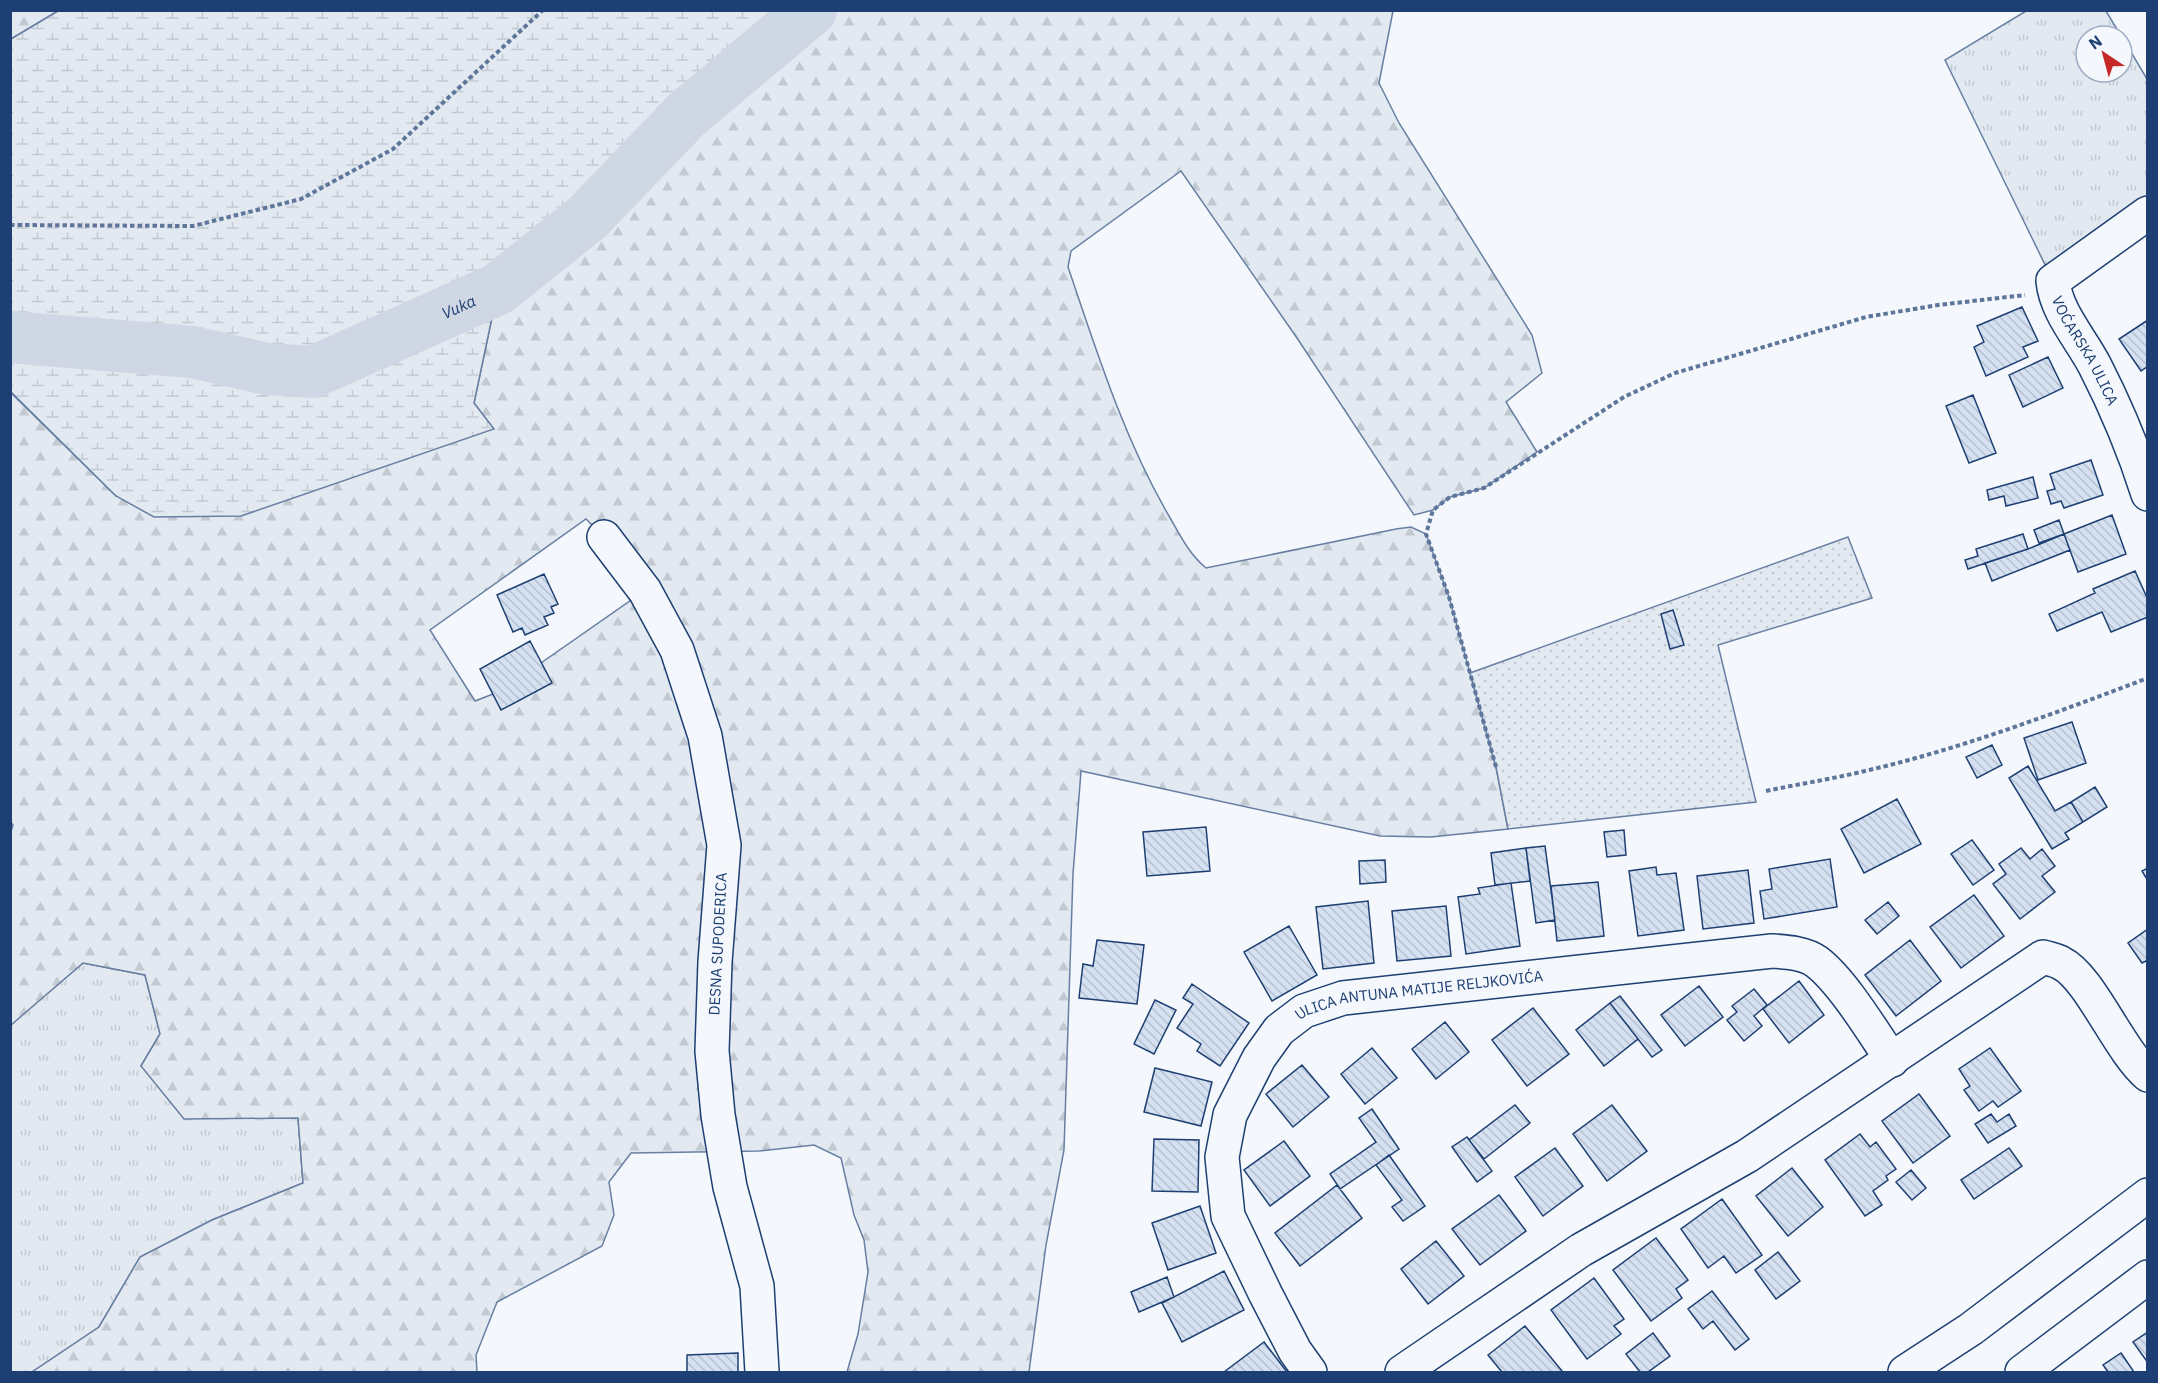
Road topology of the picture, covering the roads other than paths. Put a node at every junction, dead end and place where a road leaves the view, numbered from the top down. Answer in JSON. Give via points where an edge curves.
{"nodes":[{"id":1,"x":2148,"y":213,"type":"edge"},
{"id":2,"x":2148,"y":494,"type":"edge"},
{"id":3,"x":604,"y":537,"type":"dead end"},
{"id":4,"x":1892,"y":1060,"type":"junction"},
{"id":5,"x":2148,"y":1074,"type":"edge"},
{"id":6,"x":2148,"y":1195,"type":"edge"},
{"id":7,"x":2148,"y":1277,"type":"edge"},
{"id":8,"x":762,"y":1372,"type":"edge"},
{"id":9,"x":1310,"y":1372,"type":"edge"},
{"id":10,"x":1402,"y":1372,"type":"edge"},
{"id":11,"x":1905,"y":1372,"type":"edge"},
{"id":12,"x":2022,"y":1372,"type":"edge"}],
"edges":[{"from":1,"to":2,"type":"street","name":"VOĆARSKA ULICA","via":[[2053,280],[2055,297],[2095,366]]},
{"from":3,"to":8,"type":"street","name":"DESNA SUPODERICA","via":[[645,591],[677,650],[705,736],[724,845],[712,1051],[730,1187],[757,1286]]},
{"from":4,"to":5,"type":"street","via":[[2043,957],[2062,963],[2076,974],[2134,1062]]},
{"from":4,"to":9,"type":"street","name":"ULICA ANTUNA MATIJE RELJKOVIĆA","via":[[1852,1002],[1817,962],[1798,953],[1772,951],[1343,998],[1304,1011],[1279,1030],[1258,1058],[1230,1115],[1222,1157],[1228,1216],[1295,1351]]},
{"from":4,"to":10,"type":"street","via":[[1747,1156],[1581,1250]]},
{"from":6,"to":11,"type":"street","via":[[1971,1329]]},
{"from":7,"to":12,"type":"street"}]}
